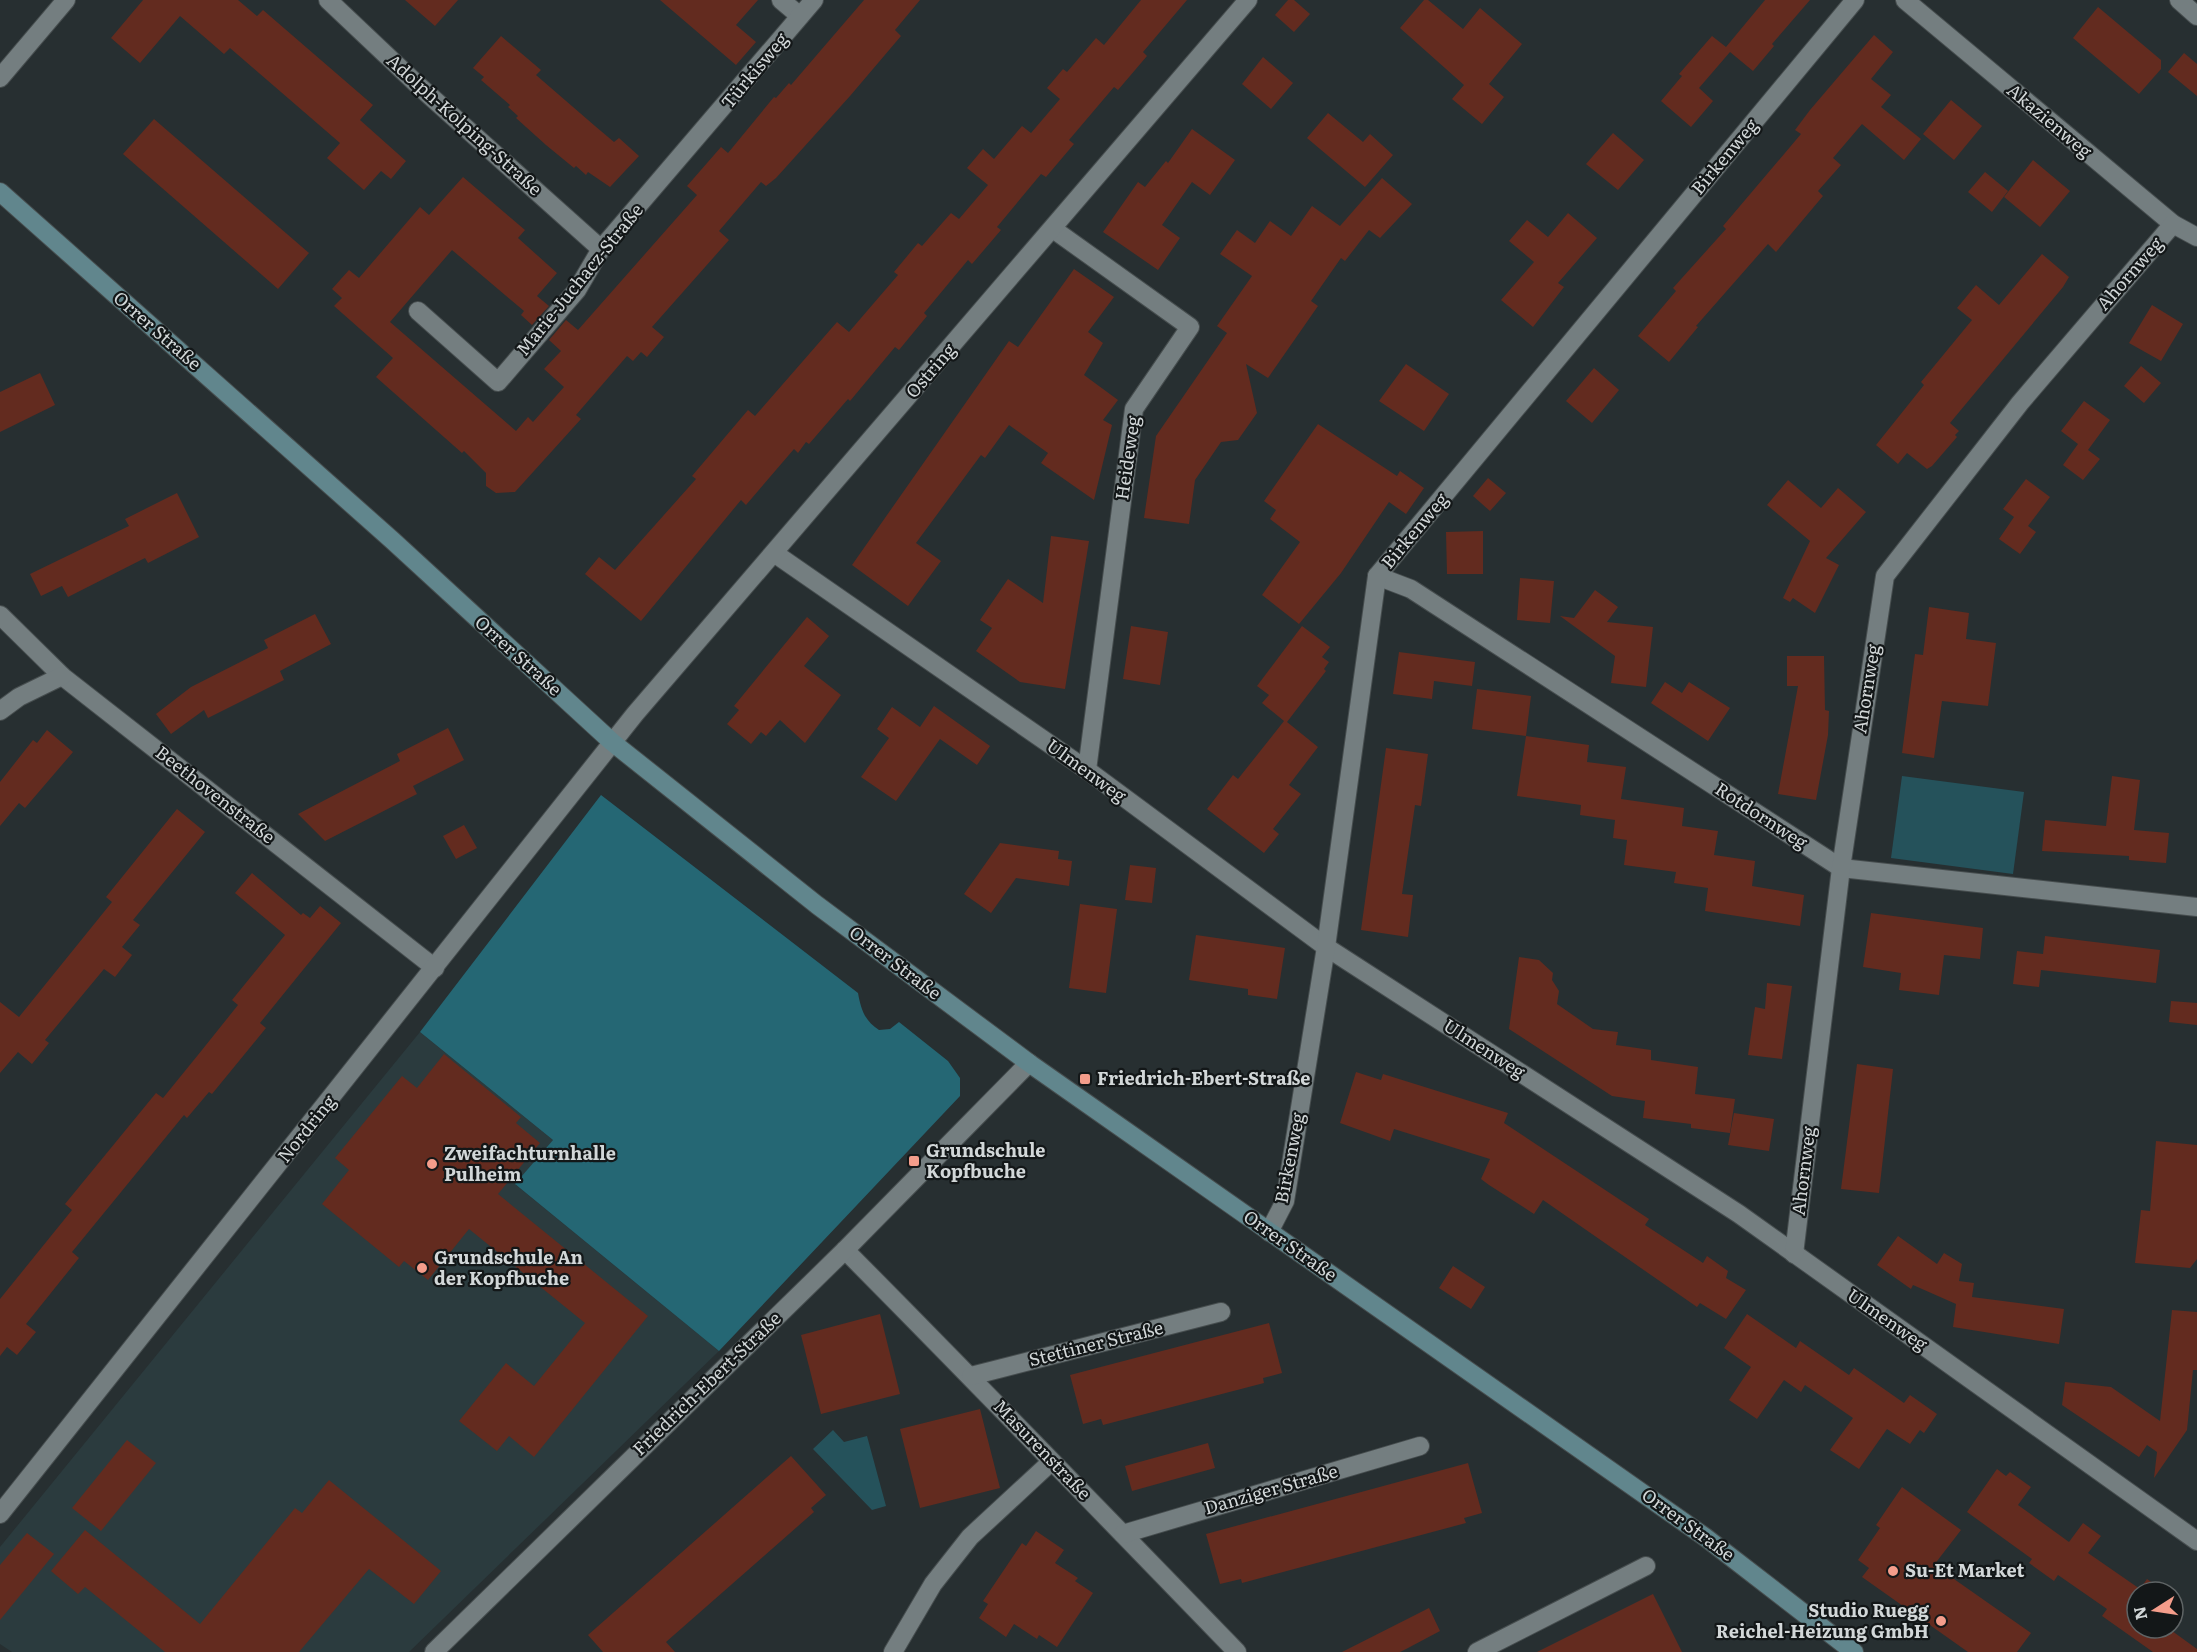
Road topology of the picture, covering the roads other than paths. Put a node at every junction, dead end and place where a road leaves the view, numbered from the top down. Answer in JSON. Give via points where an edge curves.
{"nodes":[{"id":1,"x":66,"y":0,"type":"edge"},
{"id":2,"x":328,"y":0,"type":"edge"},
{"id":3,"x":781,"y":0,"type":"edge"},
{"id":4,"x":814,"y":0,"type":"edge"},
{"id":5,"x":1248,"y":0,"type":"edge"},
{"id":6,"x":1855,"y":0,"type":"edge"},
{"id":7,"x":1905,"y":0,"type":"edge"},
{"id":8,"x":2179,"y":0,"type":"edge"},
{"id":9,"x":800,"y":16,"type":"junction"},
{"id":10,"x":2197,"y":16,"type":"edge"},
{"id":11,"x":0,"y":78,"type":"edge"},
{"id":12,"x":710,"y":125,"type":"joint"},
{"id":13,"x":0,"y":192,"type":"edge"},
{"id":14,"x":2173,"y":224,"type":"junction"},
{"id":15,"x":1053,"y":230,"type":"junction"},
{"id":16,"x":2197,"y":237,"type":"edge"},
{"id":17,"x":601,"y":249,"type":"junction"},
{"id":18,"x":418,"y":311,"type":"dead end"},
{"id":19,"x":774,"y":553,"type":"junction"},
{"id":20,"x":1377,"y":576,"type":"junction"},
{"id":21,"x":0,"y":615,"type":"edge"},
{"id":22,"x":62,"y":676,"type":"junction"},
{"id":23,"x":0,"y":711,"type":"edge"},
{"id":24,"x":612,"y":742,"type":"junction"},
{"id":25,"x":1086,"y":770,"type":"junction"},
{"id":26,"x":1841,"y":868,"type":"junction"},
{"id":27,"x":2197,"y":907,"type":"edge"},
{"id":28,"x":1326,"y":947,"type":"junction"},
{"id":29,"x":435,"y":969,"type":"junction"},
{"id":30,"x":1029,"y":1063,"type":"junction"},
{"id":31,"x":1269,"y":1232,"type":"junction"},
{"id":32,"x":845,"y":1250,"type":"junction"},
{"id":33,"x":1794,"y":1254,"type":"junction"},
{"id":34,"x":1221,"y":1312,"type":"dead end"},
{"id":35,"x":971,"y":1376,"type":"junction"},
{"id":36,"x":1420,"y":1446,"type":"dead end"},
{"id":37,"x":1051,"y":1462,"type":"junction"},
{"id":38,"x":0,"y":1514,"type":"edge"},
{"id":39,"x":1122,"y":1534,"type":"junction"},
{"id":40,"x":2197,"y":1541,"type":"edge"},
{"id":41,"x":1646,"y":1566,"type":"dead end"},
{"id":42,"x":434,"y":1652,"type":"edge"},
{"id":43,"x":893,"y":1652,"type":"edge"},
{"id":44,"x":1237,"y":1652,"type":"edge"},
{"id":45,"x":1477,"y":1652,"type":"edge"},
{"id":46,"x":1854,"y":1652,"type":"edge"}],
"edges":[{"from":1,"to":11,"type":"street"},
{"from":2,"to":17,"type":"street","name":"Adolph-Kolping-Straße"},
{"from":3,"to":9,"type":"street","name":"Türkisweg"},
{"from":4,"to":9,"type":"street","name":"Türkisweg"},
{"from":5,"to":15,"type":"street","name":"Ostring"},
{"from":6,"to":20,"type":"street","name":"Birkenweg"},
{"from":7,"to":14,"type":"street","name":"Akazienweg"},
{"from":8,"to":10,"type":"street"},
{"from":9,"to":12,"type":"street","name":"Türkisweg"},
{"from":12,"to":17,"type":"street","name":"Marie-Juchacz-Straße"},
{"from":13,"to":24,"type":"street","name":"Orrer Straße","via":[[392,540]]},
{"from":14,"to":16,"type":"street","name":"Akazienweg"},
{"from":14,"to":26,"type":"street","name":"Ahornweg","via":[[2020,403],[1885,576]]},
{"from":15,"to":19,"type":"street","name":"Ostring"},
{"from":15,"to":25,"type":"street","name":"Heideweg","via":[[1190,327],[1134,409]]},
{"from":17,"to":18,"type":"street","name":"Marie-Juchacz-Straße","via":[[577,290],[498,382]]},
{"from":19,"to":24,"type":"street","name":"Ostring"},
{"from":19,"to":25,"type":"street","name":"Ulmenweg"},
{"from":20,"to":26,"type":"street","name":"Rotdornweg","via":[[1411,589]]},
{"from":20,"to":28,"type":"street","name":"Birkenweg"},
{"from":21,"to":22,"type":"street","name":"Beethovenstraße"},
{"from":22,"to":23,"type":"street"},
{"from":22,"to":29,"type":"street","name":"Beethovenstraße"},
{"from":24,"to":29,"type":"street","name":"Nordring"},
{"from":24,"to":30,"type":"street","name":"Orrer Straße","via":[[817,905]]},
{"from":25,"to":28,"type":"street","name":"Ulmenweg"},
{"from":26,"to":27,"type":"street","name":"Rotdornweg"},
{"from":26,"to":33,"type":"street","name":"Ahornweg"},
{"from":28,"to":31,"type":"street","name":"Birkenweg","via":[[1285,1201]]},
{"from":28,"to":33,"type":"street","name":"Ulmenweg"},
{"from":29,"to":38,"type":"street","name":"Nordring"},
{"from":30,"to":31,"type":"street","name":"Orrer Straße"},
{"from":30,"to":32,"type":"street","name":"Friedrich-Ebert-Straße"},
{"from":31,"to":46,"type":"street","name":"Orrer Straße","via":[[1706,1536]]},
{"from":32,"to":35,"type":"street","name":"Masurenstraße"},
{"from":32,"to":42,"type":"street","name":"Friedrich-Ebert-Straße"},
{"from":33,"to":40,"type":"street","name":"Ulmenweg"},
{"from":34,"to":35,"type":"street","name":"Stettiner Straße"},
{"from":35,"to":37,"type":"street","name":"Masurenstraße"},
{"from":36,"to":39,"type":"street","name":"Danziger Straße"},
{"from":37,"to":39,"type":"street","name":"Masurenstraße"},
{"from":37,"to":43,"type":"street","via":[[970,1536],[933,1584]]},
{"from":39,"to":44,"type":"street","name":"Masurenstraße"},
{"from":41,"to":45,"type":"street"}]}
